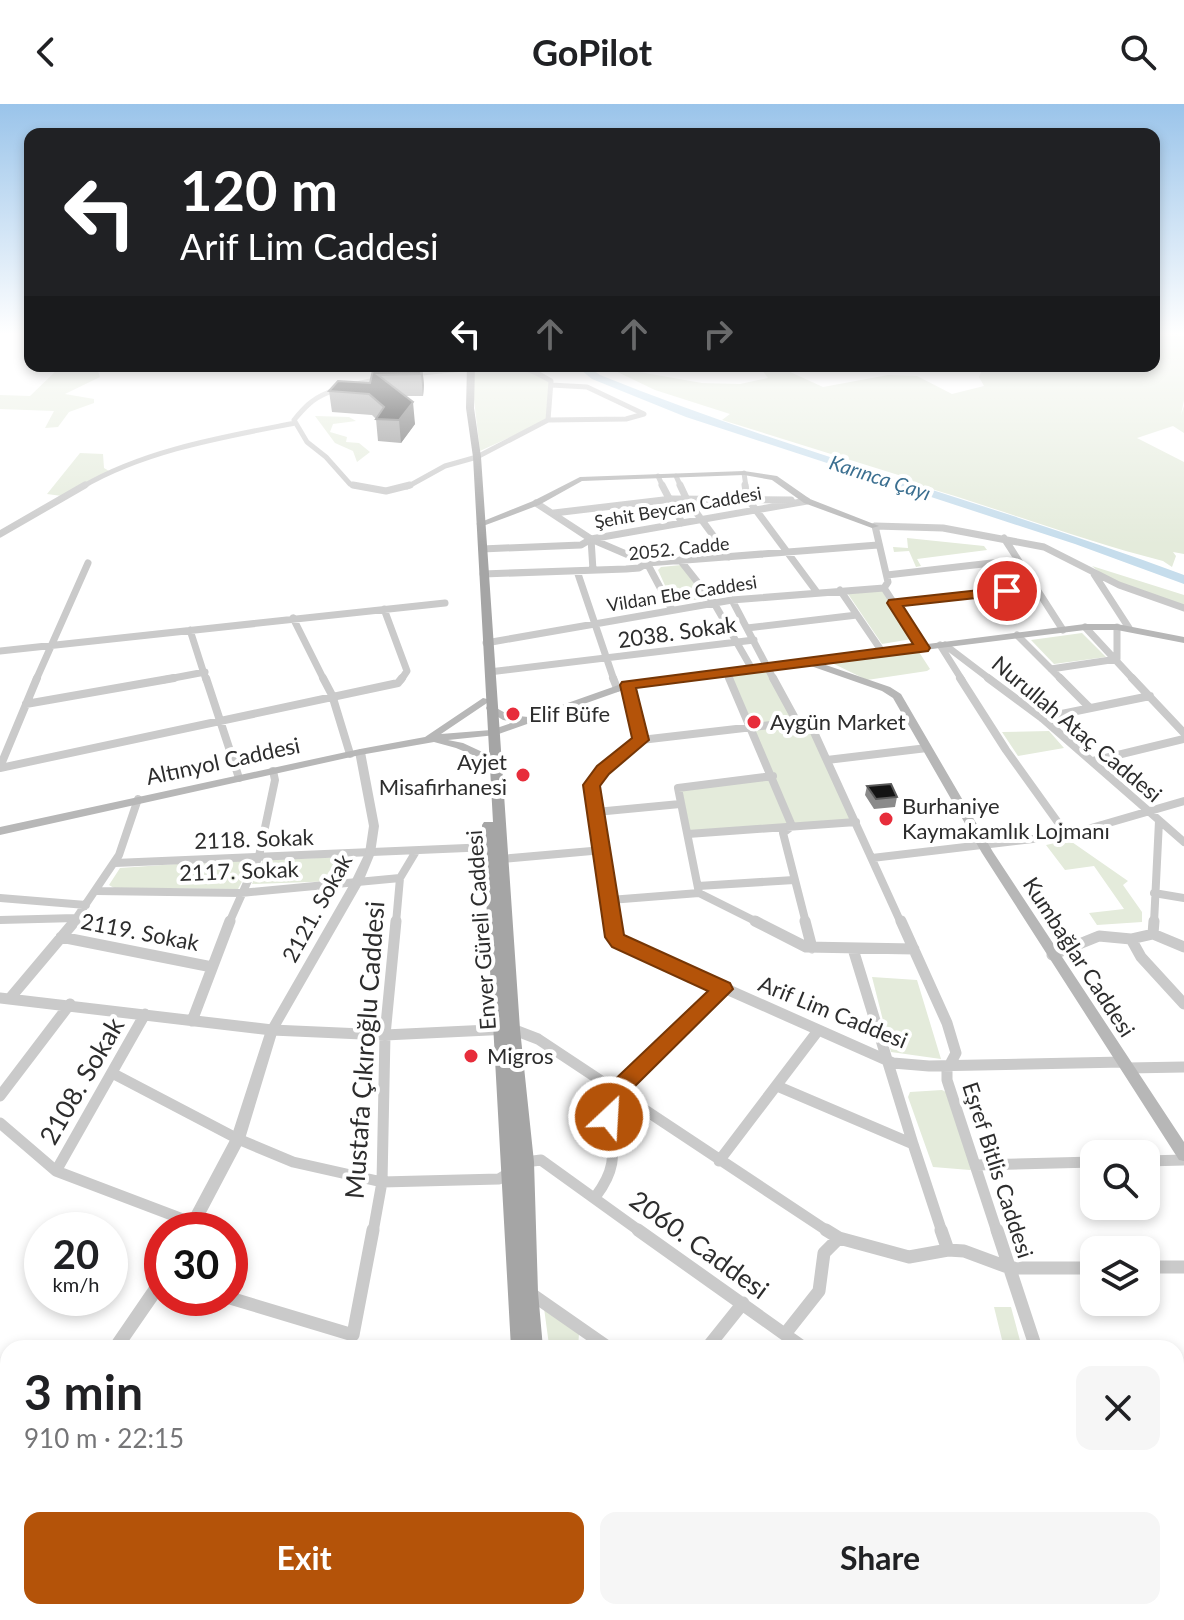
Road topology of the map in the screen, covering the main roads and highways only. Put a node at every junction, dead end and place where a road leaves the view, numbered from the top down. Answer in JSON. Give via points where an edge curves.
{"nodes":[{"id":1,"x":470,"y":404,"type":"edge"},
{"id":2,"x":474,"y":458,"type":"junction"},
{"id":3,"x":480,"y":524,"type":"junction"},
{"id":4,"x":875,"y":526,"type":"road end"},
{"id":5,"x":1184,"y":640,"type":"edge"},
{"id":6,"x":807,"y":662,"type":"junction"},
{"id":7,"x":487,"y":704,"type":"junction"},
{"id":8,"x":525,"y":721,"type":"junction"},
{"id":9,"x":489,"y":732,"type":"junction"},
{"id":10,"x":428,"y":739,"type":"junction"},
{"id":11,"x":487,"y":758,"type":"junction"},
{"id":12,"x":0,"y":831,"type":"edge"},
{"id":13,"x":506,"y":1030,"type":"junction"},
{"id":14,"x":1184,"y":1157,"type":"edge"},
{"id":15,"x":522,"y":1289,"type":"junction"},
{"id":16,"x":521,"y":1340,"type":"edge"},
{"id":17,"x":532,"y":1340,"type":"edge"}],
"edges":[{"from":1,"to":2,"type":"main road","name":"Enver Güreli Caddesi"},
{"from":2,"to":3,"type":"main road","name":"Enver Güreli Caddesi"},
{"from":2,"to":7,"type":"main road","name":"Enver Güreli Caddesi"},
{"from":3,"to":4,"type":"main road","via":[[580,479],[744,473],[774,478],[807,501]]},
{"from":3,"to":7,"type":"main road","name":"Enver Güreli Caddesi"},
{"from":5,"to":6,"type":"main road","via":[[1085,627]]},
{"from":6,"to":8,"type":"main road","via":[[622,687]]},
{"from":6,"to":14,"type":"main road","name":"Kumbağlar Caddesi","via":[[892,692],[984,847]]},
{"from":7,"to":8,"type":"main road","via":[[507,718]]},
{"from":7,"to":9,"type":"main road","name":"Enver Güreli Caddesi"},
{"from":7,"to":10,"type":"main road"},
{"from":8,"to":9,"type":"main road"},
{"from":8,"to":9,"type":"main road","name":"Altınyol Caddesi"},
{"from":9,"to":10,"type":"main road","name":"Altınyol Caddesi"},
{"from":9,"to":11,"type":"main road","name":"Enver Güreli Caddesi"},
{"from":9,"to":13,"type":"main road","name":"Enver Güreli Caddesi","via":[[501,859]]},
{"from":10,"to":11,"type":"main road"},
{"from":10,"to":12,"type":"main road","name":"Altınyol Caddesi"},
{"from":11,"to":13,"type":"main road","name":"Enver Güreli Caddesi"},
{"from":13,"to":15,"type":"main road","name":"Enver Güreli Caddesi","via":[[519,1167]]},
{"from":15,"to":16,"type":"main road","name":"Enver Güreli Caddesi"},
{"from":15,"to":17,"type":"main road","name":"Enver Güreli Caddesi"}]}
